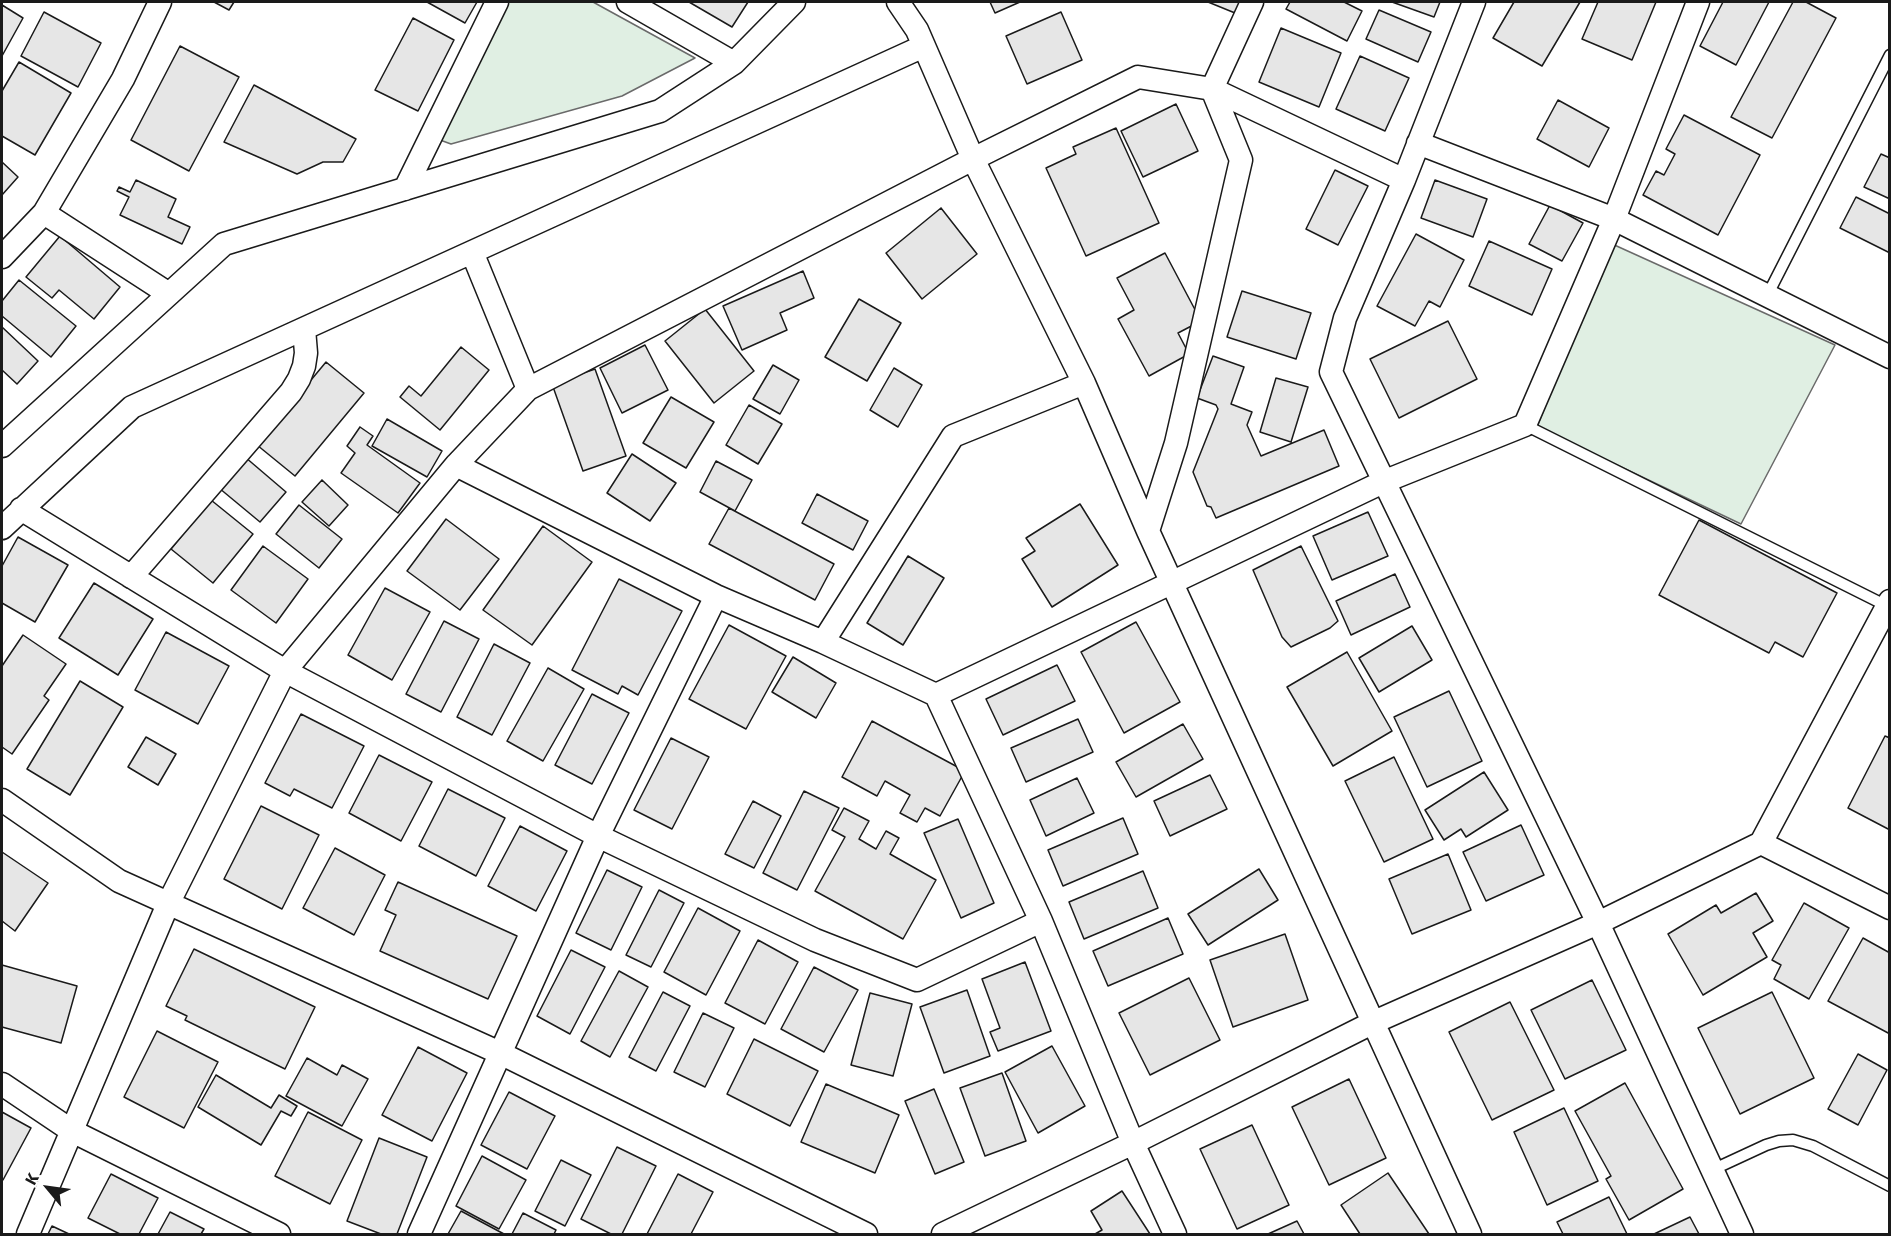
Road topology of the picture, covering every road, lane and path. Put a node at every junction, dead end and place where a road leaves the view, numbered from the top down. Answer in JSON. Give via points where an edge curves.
{"nodes":[{"id":1,"x":160,"y":2,"type":"edge"},
{"id":2,"x":497,"y":2,"type":"edge"},
{"id":3,"x":628,"y":2,"type":"edge"},
{"id":4,"x":794,"y":2,"type":"edge"},
{"id":5,"x":898,"y":2,"type":"edge"},
{"id":6,"x":915,"y":2,"type":"edge"},
{"id":7,"x":1252,"y":2,"type":"edge"},
{"id":8,"x":1474,"y":2,"type":"edge"},
{"id":9,"x":1698,"y":2,"type":"edge"},
{"id":10,"x":920,"y":38,"type":"junction"},
{"id":11,"x":1890,"y":55,"type":"edge"},
{"id":12,"x":734,"y":63,"type":"junction"},
{"id":13,"x":1212,"y":89,"type":"junction"},
{"id":14,"x":1418,"y":143,"type":"junction"},
{"id":15,"x":973,"y":159,"type":"junction"},
{"id":16,"x":1404,"y":180,"type":"junction"},
{"id":17,"x":405,"y":189,"type":"junction"},
{"id":18,"x":44,"y":213,"type":"junction"},
{"id":19,"x":1614,"y":219,"type":"junction"},
{"id":20,"x":472,"y":252,"type":"junction"},
{"id":21,"x":2,"y":257,"type":"edge"},
{"id":22,"x":169,"y":294,"type":"junction"},
{"id":23,"x":1767,"y":296,"type":"junction"},
{"id":24,"x":303,"y":329,"type":"junction"},
{"id":25,"x":1890,"y":357,"type":"edge"},
{"id":26,"x":1084,"y":383,"type":"junction"},
{"id":27,"x":528,"y":389,"type":"junction"},
{"id":28,"x":1525,"y":425,"type":"junction"},
{"id":29,"x":2,"y":446,"type":"edge"},
{"id":30,"x":456,"y":465,"type":"junction"},
{"id":31,"x":1383,"y":482,"type":"junction"},
{"id":32,"x":21,"y":509,"type":"junction"},
{"id":33,"x":2,"y":528,"type":"edge"},
{"id":34,"x":1148,"y":531,"type":"junction"},
{"id":35,"x":131,"y":577,"type":"junction"},
{"id":36,"x":1172,"y":583,"type":"junction"},
{"id":37,"x":716,"y":596,"type":"junction"},
{"id":38,"x":1888,"y":604,"type":"edge"},
{"id":39,"x":824,"y":642,"type":"junction"},
{"id":40,"x":285,"y":671,"type":"junction"},
{"id":41,"x":936,"y":695,"type":"junction"},
{"id":42,"x":2,"y":801,"type":"edge"},
{"id":43,"x":598,"y":836,"type":"junction"},
{"id":44,"x":1761,"y":843,"type":"junction"},
{"id":45,"x":168,"y":904,"type":"junction"},
{"id":46,"x":1890,"y":908,"type":"edge"},
{"id":47,"x":1041,"y":921,"type":"junction"},
{"id":48,"x":1599,"y":923,"type":"junction"},
{"id":49,"x":1372,"y":1023,"type":"junction"},
{"id":50,"x":500,"y":1053,"type":"junction"},
{"id":51,"x":2,"y":1084,"type":"edge"},
{"id":52,"x":72,"y":1131,"type":"junction"},
{"id":53,"x":1133,"y":1143,"type":"junction"},
{"id":54,"x":1712,"y":1170,"type":"junction"},
{"id":55,"x":1890,"y":1186,"type":"edge"},
{"id":56,"x":28,"y":1234,"type":"edge"},
{"id":57,"x":279,"y":1234,"type":"edge"},
{"id":58,"x":419,"y":1234,"type":"edge"},
{"id":59,"x":866,"y":1234,"type":"edge"},
{"id":60,"x":943,"y":1234,"type":"edge"},
{"id":61,"x":1175,"y":1234,"type":"edge"},
{"id":62,"x":1470,"y":1234,"type":"edge"},
{"id":63,"x":1742,"y":1234,"type":"edge"}],
"edges":[{"from":1,"to":18,"type":"street","via":[[123,79]]},
{"from":2,"to":17,"type":"street"},
{"from":3,"to":12,"type":"street"},
{"from":4,"to":12,"type":"street"},
{"from":5,"to":10,"type":"street"},
{"from":6,"to":10,"type":"street"},
{"from":7,"to":13,"type":"street"},
{"from":8,"to":14,"type":"street"},
{"from":9,"to":19,"type":"street"},
{"from":10,"to":15,"type":"street"},
{"from":10,"to":20,"type":"street"},
{"from":11,"to":23,"type":"lane"},
{"from":12,"to":17,"type":"street","via":[[660,111]]},
{"from":13,"to":15,"type":"street","via":[[1138,77]]},
{"from":13,"to":16,"type":"street"},
{"from":13,"to":34,"type":"street","via":[[1241,160],[1176,443]]},
{"from":14,"to":16,"type":"street"},
{"from":14,"to":19,"type":"street"},
{"from":15,"to":26,"type":"street"},
{"from":15,"to":27,"type":"street"},
{"from":16,"to":31,"type":"street","via":[[1346,318],[1331,372]]},
{"from":17,"to":22,"type":"street","via":[[224,244]]},
{"from":18,"to":21,"type":"street"},
{"from":18,"to":22,"type":"street"},
{"from":19,"to":23,"type":"street"},
{"from":19,"to":28,"type":"street"},
{"from":20,"to":24,"type":"street"},
{"from":20,"to":27,"type":"street"},
{"from":22,"to":29,"type":"street"},
{"from":23,"to":25,"type":"street"},
{"from":24,"to":32,"type":"street","via":[[132,407]]},
{"from":24,"to":35,"type":"street","via":[[304,366],[291,392]]},
{"from":26,"to":34,"type":"street"},
{"from":26,"to":39,"type":"street","via":[[953,435]]},
{"from":27,"to":30,"type":"street"},
{"from":28,"to":31,"type":"street"},
{"from":28,"to":38,"type":"lane"},
{"from":30,"to":37,"type":"street"},
{"from":30,"to":40,"type":"street"},
{"from":31,"to":36,"type":"street"},
{"from":31,"to":48,"type":"street"},
{"from":32,"to":33,"type":"street"},
{"from":32,"to":35,"type":"street"},
{"from":34,"to":36,"type":"street"},
{"from":35,"to":40,"type":"street"},
{"from":36,"to":41,"type":"street"},
{"from":36,"to":49,"type":"street"},
{"from":37,"to":39,"type":"street"},
{"from":37,"to":43,"type":"street"},
{"from":38,"to":44,"type":"street"},
{"from":39,"to":41,"type":"street"},
{"from":40,"to":43,"type":"street"},
{"from":40,"to":45,"type":"street"},
{"from":41,"to":47,"type":"street"},
{"from":42,"to":45,"type":"street","via":[[119,881]]},
{"from":43,"to":47,"type":"street","via":[[815,940],[916,980]]},
{"from":43,"to":50,"type":"street"},
{"from":44,"to":46,"type":"street"},
{"from":44,"to":48,"type":"street"},
{"from":45,"to":50,"type":"street"},
{"from":45,"to":52,"type":"street"},
{"from":47,"to":53,"type":"street"},
{"from":48,"to":49,"type":"street"},
{"from":48,"to":54,"type":"street"},
{"from":49,"to":53,"type":"street"},
{"from":49,"to":62,"type":"street"},
{"from":50,"to":58,"type":"street"},
{"from":50,"to":59,"type":"street"},
{"from":51,"to":52,"type":"street"},
{"from":52,"to":56,"type":"street"},
{"from":52,"to":57,"type":"street"},
{"from":53,"to":60,"type":"street"},
{"from":53,"to":61,"type":"street"},
{"from":54,"to":55,"type":"lane","via":[[1766,1145],[1793,1140],[1813,1146]]},
{"from":54,"to":63,"type":"street"}]}
